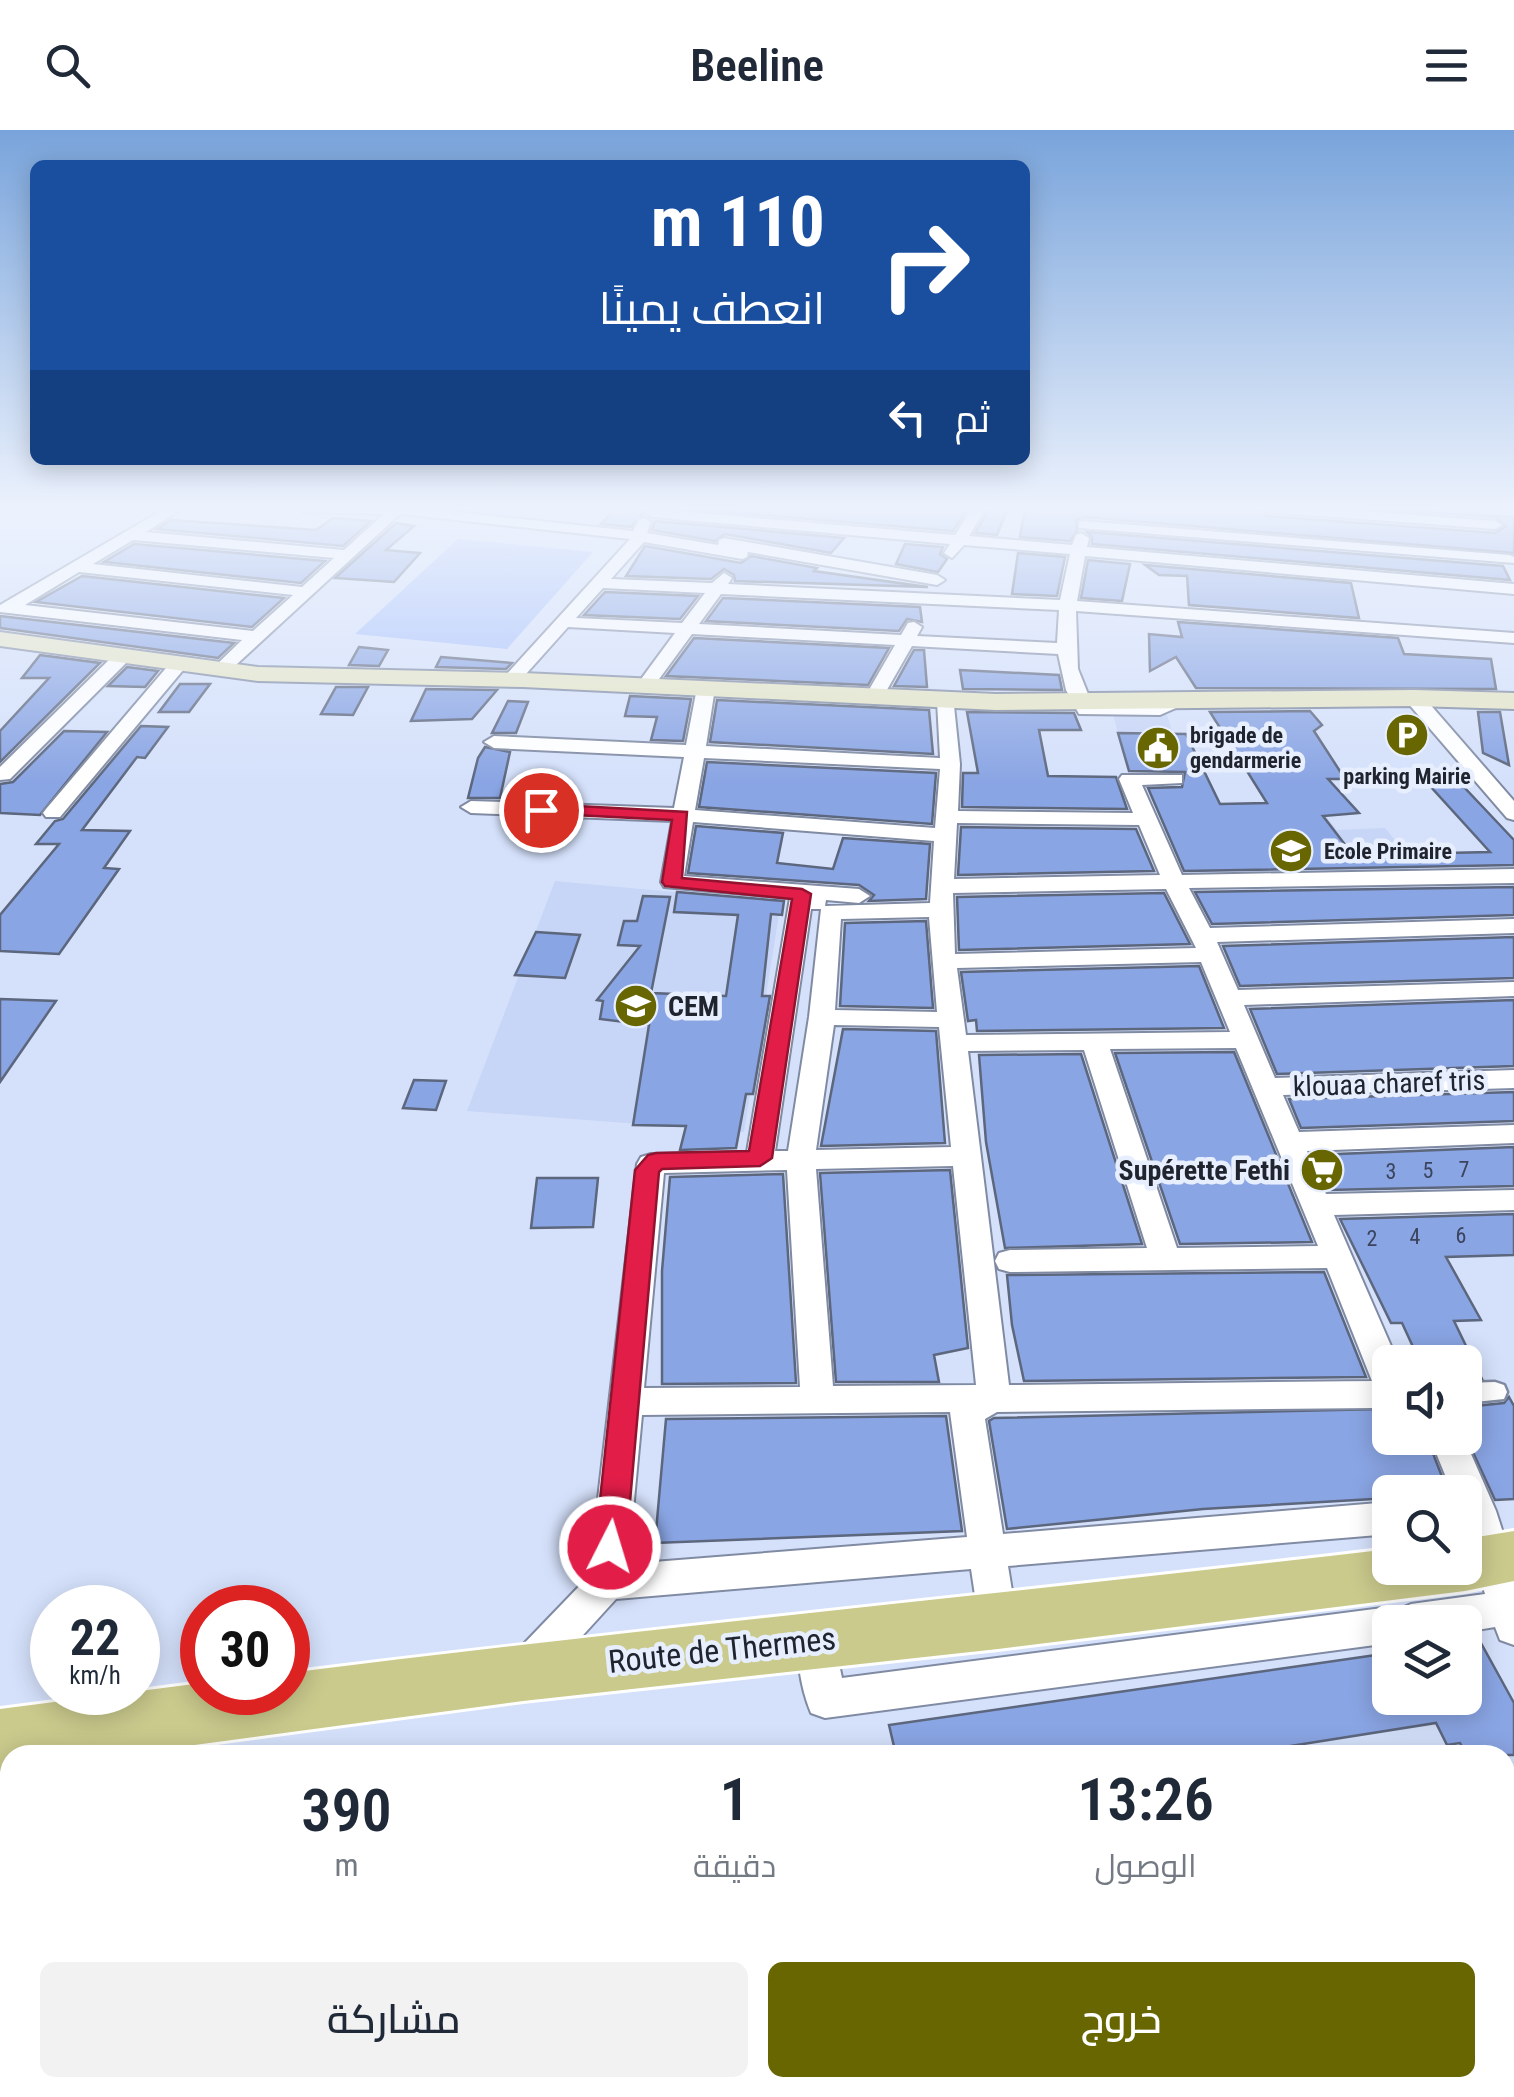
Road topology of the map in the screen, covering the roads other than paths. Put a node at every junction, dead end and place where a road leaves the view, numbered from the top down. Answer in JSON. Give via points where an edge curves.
{"nodes":[{"id":1,"x":297,"y":600,"type":"edge"},
{"id":2,"x":584,"y":600,"type":"edge"},
{"id":3,"x":709,"y":600,"type":"edge"},
{"id":4,"x":928,"y":600,"type":"edge"},
{"id":5,"x":964,"y":600,"type":"edge"},
{"id":6,"x":1065,"y":600,"type":"edge"},
{"id":7,"x":1323,"y":600,"type":"edge"},
{"id":8,"x":1064,"y":605,"type":"junction"},
{"id":9,"x":1325,"y":609,"type":"junction"},
{"id":10,"x":4,"y":610,"type":"edge"},
{"id":11,"x":562,"y":622,"type":"junction"},
{"id":12,"x":689,"y":629,"type":"junction"},
{"id":13,"x":257,"y":636,"type":"junction"},
{"id":14,"x":1514,"y":638,"type":"edge"},
{"id":15,"x":5,"y":640,"type":"edge"},
{"id":16,"x":907,"y":640,"type":"junction"},
{"id":17,"x":1066,"y":649,"type":"junction"},
{"id":18,"x":122,"y":657,"type":"junction"},
{"id":19,"x":178,"y":665,"type":"junction"},
{"id":20,"x":220,"y":670,"type":"junction"},
{"id":21,"x":511,"y":680,"type":"junction"},
{"id":22,"x":644,"y":686,"type":"junction"},
{"id":23,"x":706,"y":688,"type":"junction"},
{"id":24,"x":875,"y":695,"type":"junction"},
{"id":25,"x":1414,"y":698,"type":"junction"},
{"id":26,"x":946,"y":700,"type":"junction"},
{"id":27,"x":1080,"y":701,"type":"junction"},
{"id":28,"x":1514,"y":703,"type":"edge"},
{"id":29,"x":494,"y":742,"type":"dead end"},
{"id":30,"x":694,"y":750,"type":"junction"},
{"id":31,"x":950,"y":764,"type":"junction"},
{"id":32,"x":3,"y":774,"type":"dead end"},
{"id":33,"x":1176,"y":779,"type":"dead end"},
{"id":34,"x":471,"y":806,"type":"dead end"},
{"id":35,"x":52,"y":812,"type":"dead end"},
{"id":36,"x":1514,"y":814,"type":"edge"},
{"id":37,"x":681,"y":816,"type":"junction"},
{"id":38,"x":1146,"y":819,"type":"junction"},
{"id":39,"x":947,"y":826,"type":"junction"},
{"id":40,"x":1514,"y":876,"type":"edge"},
{"id":41,"x":1174,"y":882,"type":"junction"},
{"id":42,"x":802,"y":894,"type":"junction"},
{"id":43,"x":941,"y":898,"type":"junction"},
{"id":44,"x":830,"y":912,"type":"junction"},
{"id":45,"x":1514,"y":926,"type":"edge"},
{"id":46,"x":1207,"y":945,"type":"junction"},
{"id":47,"x":947,"y":961,"type":"junction"},
{"id":48,"x":1514,"y":990,"type":"edge"},
{"id":49,"x":1229,"y":998,"type":"junction"},
{"id":50,"x":822,"y":1017,"type":"junction"},
{"id":51,"x":954,"y":1032,"type":"junction"},
{"id":52,"x":1246,"y":1040,"type":"junction"},
{"id":53,"x":1095,"y":1042,"type":"junction"},
{"id":54,"x":1514,"y":1079,"type":"edge"},
{"id":55,"x":1264,"y":1087,"type":"junction"},
{"id":56,"x":1514,"y":1134,"type":"edge"},
{"id":57,"x":1287,"y":1142,"type":"junction"},
{"id":58,"x":965,"y":1156,"type":"junction"},
{"id":59,"x":760,"y":1158,"type":"junction"},
{"id":60,"x":801,"y":1158,"type":"junction"},
{"id":61,"x":1514,"y":1200,"type":"edge"},
{"id":62,"x":1316,"y":1205,"type":"junction"},
{"id":63,"x":1336,"y":1256,"type":"junction"},
{"id":64,"x":1165,"y":1257,"type":"junction"},
{"id":65,"x":1010,"y":1261,"type":"dead end"},
{"id":66,"x":1482,"y":1392,"type":"edge"},
{"id":67,"x":1495,"y":1392,"type":"dead end"},
{"id":68,"x":817,"y":1397,"type":"junction"},
{"id":69,"x":994,"y":1397,"type":"junction"},
{"id":70,"x":623,"y":1402,"type":"junction"},
{"id":71,"x":1452,"y":1455,"type":"edge"},
{"id":72,"x":1372,"y":1520,"type":"edge"},
{"id":73,"x":989,"y":1554,"type":"junction"},
{"id":74,"x":1488,"y":1568,"type":"edge"},
{"id":75,"x":607,"y":1583,"type":"junction"},
{"id":76,"x":1435,"y":1605,"type":"edge"},
{"id":77,"x":998,"y":1622,"type":"junction"},
{"id":78,"x":1372,"y":1628,"type":"edge"},
{"id":79,"x":817,"y":1639,"type":"junction"},
{"id":80,"x":523,"y":1672,"type":"junction"},
{"id":81,"x":0,"y":1740,"type":"edge"}],
"edges":[{"from":1,"to":13,"type":"street"},
{"from":2,"to":11,"type":"street"},
{"from":3,"to":12,"type":"street"},
{"from":4,"to":16,"type":"street"},
{"from":5,"to":8,"type":"street"},
{"from":6,"to":8,"type":"street"},
{"from":7,"to":9,"type":"street"},
{"from":8,"to":9,"type":"street"},
{"from":8,"to":17,"type":"street"},
{"from":9,"to":14,"type":"street"},
{"from":10,"to":13,"type":"street"},
{"from":11,"to":12,"type":"street"},
{"from":11,"to":21,"type":"street"},
{"from":12,"to":16,"type":"street"},
{"from":12,"to":22,"type":"street"},
{"from":13,"to":20,"type":"street"},
{"from":15,"to":18,"type":"main road"},
{"from":16,"to":17,"type":"street"},
{"from":16,"to":24,"type":"street"},
{"from":17,"to":27,"type":"street"},
{"from":18,"to":19,"type":"main road"},
{"from":18,"to":32,"type":"street"},
{"from":19,"to":20,"type":"main road"},
{"from":19,"to":35,"type":"street"},
{"from":20,"to":21,"type":"main road"},
{"from":21,"to":22,"type":"main road"},
{"from":22,"to":23,"type":"main road"},
{"from":23,"to":24,"type":"main road"},
{"from":23,"to":30,"type":"street"},
{"from":24,"to":26,"type":"main road"},
{"from":25,"to":27,"type":"main road"},
{"from":25,"to":28,"type":"main road"},
{"from":25,"to":36,"type":"street"},
{"from":26,"to":27,"type":"main road"},
{"from":26,"to":31,"type":"street"},
{"from":29,"to":30,"type":"street"},
{"from":30,"to":31,"type":"street"},
{"from":30,"to":37,"type":"street"},
{"from":31,"to":39,"type":"street"},
{"from":33,"to":38,"type":"street","via":[[1129,779]]},
{"from":34,"to":37,"type":"street"},
{"from":37,"to":39,"type":"street"},
{"from":37,"to":42,"type":"street","via":[[672,882]]},
{"from":38,"to":39,"type":"street"},
{"from":38,"to":41,"type":"street"},
{"from":39,"to":43,"type":"street"},
{"from":40,"to":41,"type":"street"},
{"from":41,"to":43,"type":"street"},
{"from":41,"to":46,"type":"street"},
{"from":42,"to":43,"type":"street"},
{"from":42,"to":44,"type":"street"},
{"from":42,"to":59,"type":"street"},
{"from":43,"to":44,"type":"street"},
{"from":43,"to":47,"type":"street"},
{"from":44,"to":50,"type":"street"},
{"from":45,"to":46,"type":"street"},
{"from":46,"to":47,"type":"street"},
{"from":46,"to":49,"type":"street"},
{"from":47,"to":51,"type":"street"},
{"from":48,"to":49,"type":"street"},
{"from":49,"to":52,"type":"street"},
{"from":50,"to":51,"type":"street"},
{"from":50,"to":60,"type":"street"},
{"from":51,"to":53,"type":"street"},
{"from":51,"to":58,"type":"street"},
{"from":52,"to":53,"type":"street"},
{"from":52,"to":55,"type":"street"},
{"from":53,"to":64,"type":"street"},
{"from":54,"to":55,"type":"street","name":"klouaa charef tris"},
{"from":55,"to":57,"type":"street"},
{"from":56,"to":57,"type":"street"},
{"from":57,"to":62,"type":"street"},
{"from":58,"to":60,"type":"street"},
{"from":58,"to":69,"type":"street"},
{"from":59,"to":60,"type":"street"},
{"from":59,"to":70,"type":"street","via":[[656,1161],[647,1170]]},
{"from":60,"to":68,"type":"street"},
{"from":61,"to":62,"type":"street"},
{"from":62,"to":63,"type":"street"},
{"from":63,"to":64,"type":"street"},
{"from":63,"to":69,"type":"street","via":[[1389,1380],[1374,1395]]},
{"from":64,"to":65,"type":"street"},
{"from":66,"to":67,"type":"street"},
{"from":68,"to":69,"type":"street"},
{"from":68,"to":70,"type":"street"},
{"from":69,"to":73,"type":"street","via":[[967,1413]]},
{"from":70,"to":75,"type":"street"},
{"from":71,"to":74,"type":"street"},
{"from":72,"to":73,"type":"street"},
{"from":73,"to":75,"type":"street"},
{"from":73,"to":77,"type":"street"},
{"from":74,"to":76,"type":"street"},
{"from":74,"to":77,"type":"main road","name":"Route de Thermes"},
{"from":75,"to":80,"type":"street"},
{"from":77,"to":79,"type":"main road","name":"Route de Thermes"},
{"from":78,"to":79,"type":"street","via":[[825,1699]]},
{"from":79,"to":80,"type":"main road","name":"Route de Thermes"},
{"from":80,"to":81,"type":"main road","name":"Route de Thermes"}]}
